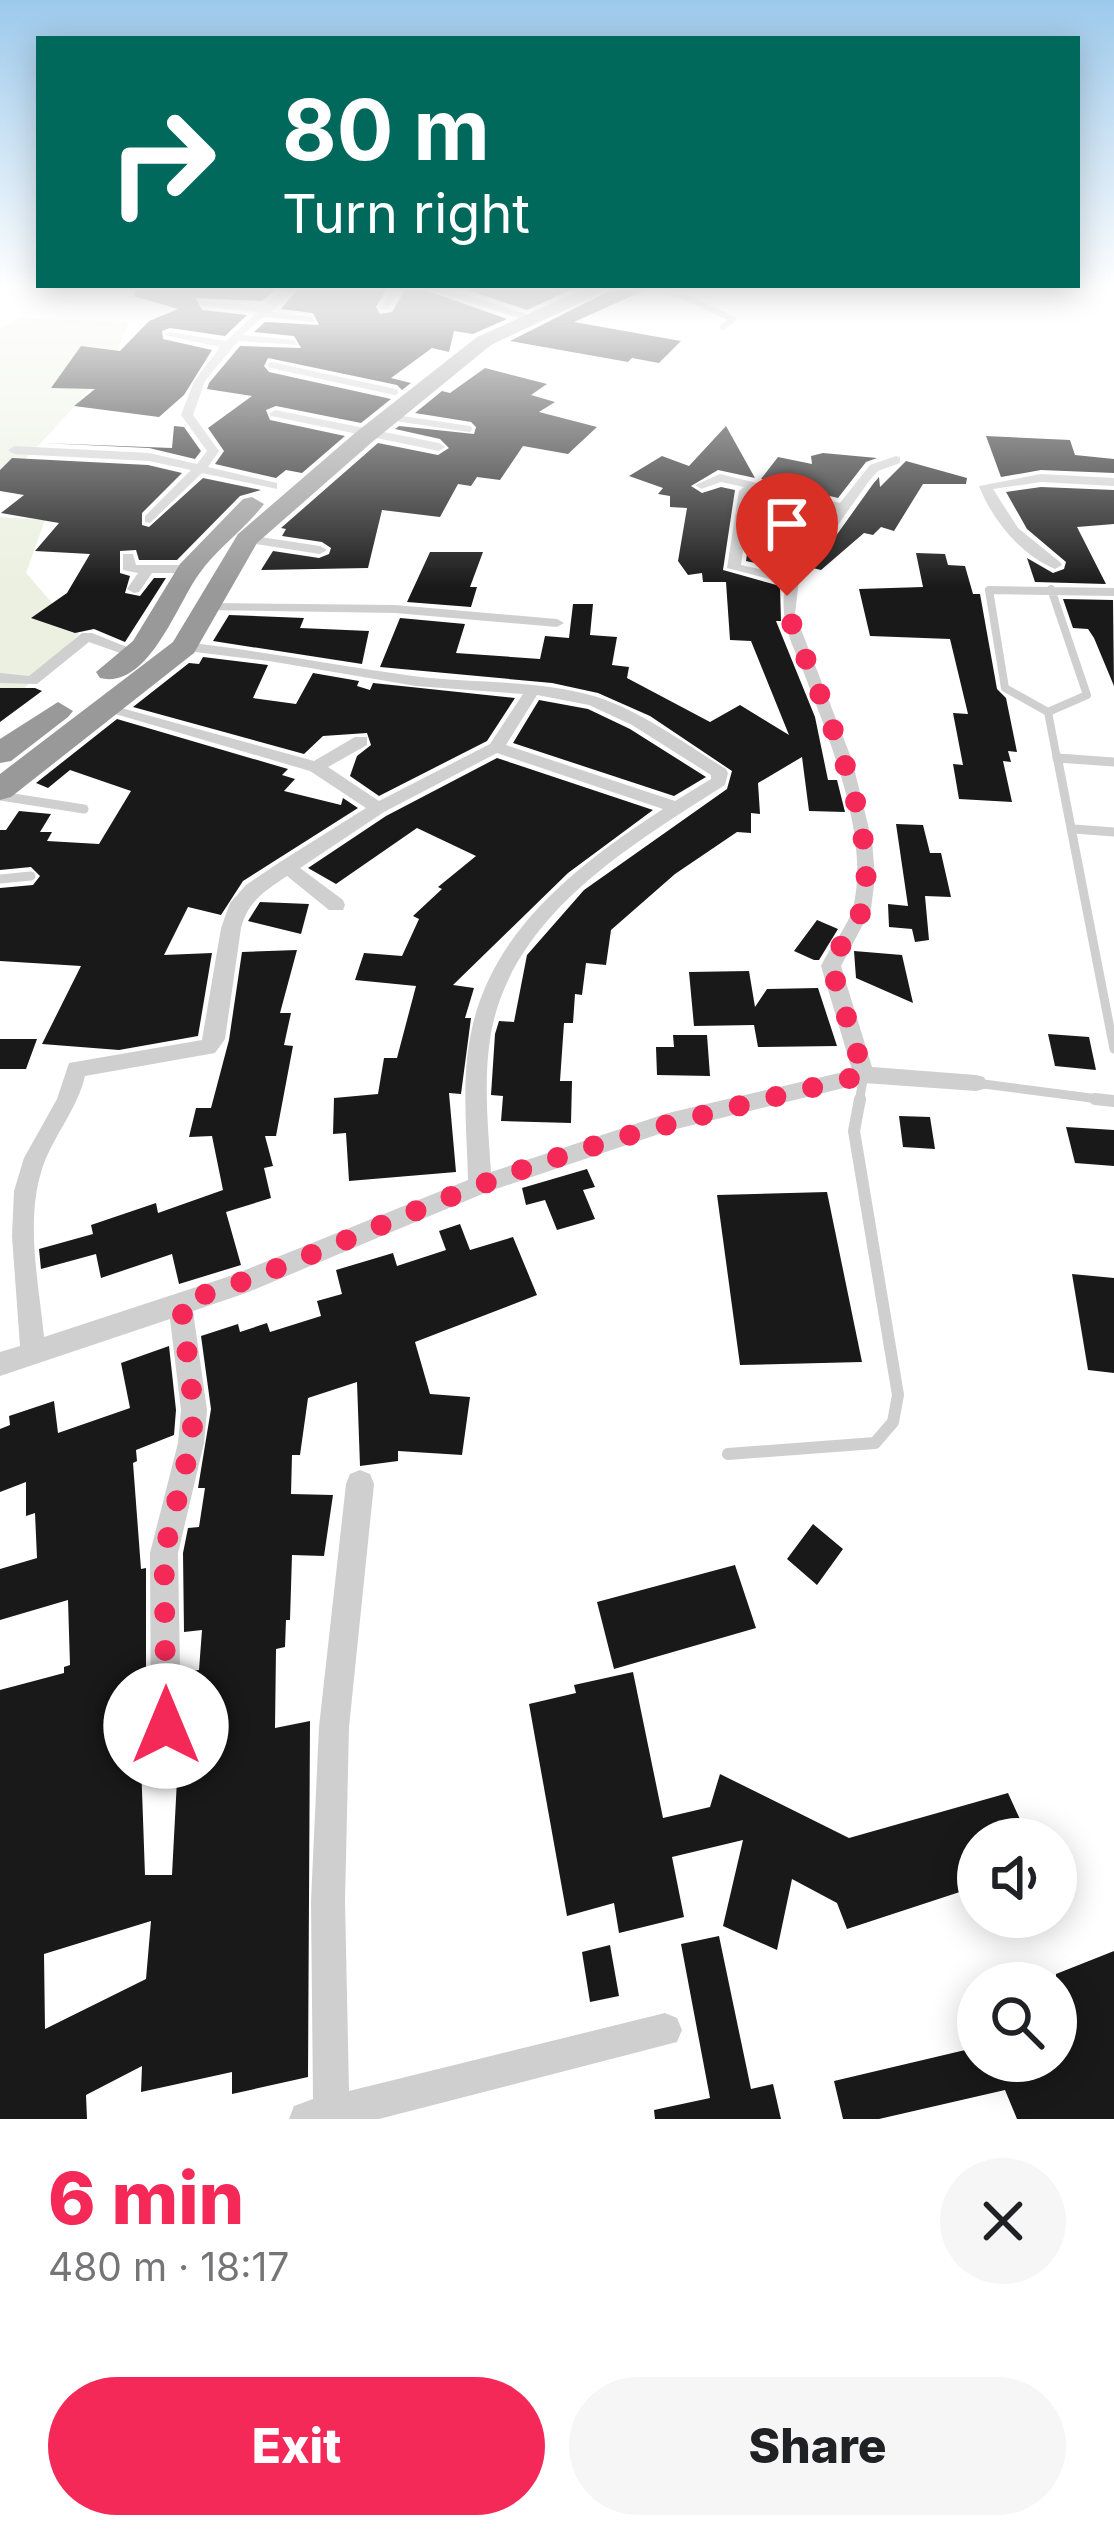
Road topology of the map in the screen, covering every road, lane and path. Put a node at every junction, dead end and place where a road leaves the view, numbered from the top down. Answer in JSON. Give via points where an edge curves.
{"nodes":[{"id":1,"x":194,"y":389,"type":"edge"},
{"id":2,"x":320,"y":389,"type":"edge"},
{"id":3,"x":410,"y":389,"type":"edge"},
{"id":4,"x":416,"y":389,"type":"edge"},
{"id":5,"x":275,"y":414,"type":"dead end"},
{"id":6,"x":376,"y":417,"type":"junction"},
{"id":7,"x":469,"y":429,"type":"dead end"},
{"id":8,"x":439,"y":447,"type":"dead end"},
{"id":9,"x":14,"y":450,"type":"dead end"},
{"id":10,"x":896,"y":460,"type":"dead end"},
{"id":11,"x":197,"y":469,"type":"junction"},
{"id":12,"x":1114,"y":482,"type":"edge"},
{"id":13,"x":701,"y":485,"type":"dead end"},
{"id":14,"x":273,"y":486,"type":"junction"},
{"id":15,"x":755,"y":487,"type":"junction"},
{"id":16,"x":843,"y":508,"type":"junction"},
{"id":17,"x":150,"y":519,"type":"dead end"},
{"id":18,"x":247,"y":539,"type":"junction"},
{"id":19,"x":320,"y":550,"type":"dead end"},
{"id":20,"x":128,"y":557,"type":"dead end"},
{"id":21,"x":1055,"y":565,"type":"dead end"},
{"id":22,"x":148,"y":568,"type":"junction"},
{"id":23,"x":189,"y":569,"type":"junction"},
{"id":24,"x":792,"y":580,"type":"junction"},
{"id":25,"x":134,"y":589,"type":"dead end"},
{"id":26,"x":1051,"y":589,"type":"junction"},
{"id":27,"x":1114,"y":592,"type":"edge"},
{"id":28,"x":206,"y":607,"type":"junction"},
{"id":29,"x":557,"y":623,"type":"dead end"},
{"id":30,"x":184,"y":647,"type":"junction"},
{"id":31,"x":134,"y":653,"type":"junction"},
{"id":32,"x":0,"y":678,"type":"edge"},
{"id":33,"x":533,"y":690,"type":"junction"},
{"id":34,"x":103,"y":708,"type":"junction"},
{"id":35,"x":1048,"y":712,"type":"junction"},
{"id":36,"x":361,"y":741,"type":"dead end"},
{"id":37,"x":496,"y":747,"type":"junction"},
{"id":38,"x":0,"y":754,"type":"edge"},
{"id":39,"x":1057,"y":758,"type":"junction"},
{"id":40,"x":1114,"y":761,"type":"edge"},
{"id":41,"x":316,"y":767,"type":"junction"},
{"id":42,"x":0,"y":793,"type":"edge"},
{"id":43,"x":378,"y":808,"type":"junction"},
{"id":44,"x":677,"y":808,"type":"junction"},
{"id":45,"x":84,"y":809,"type":"dead end"},
{"id":46,"x":1074,"y":829,"type":"junction"},
{"id":47,"x":1114,"y":832,"type":"edge"},
{"id":48,"x":286,"y":866,"type":"junction"},
{"id":49,"x":31,"y":876,"type":"dead end"},
{"id":50,"x":0,"y":879,"type":"edge"},
{"id":51,"x":336,"y":904,"type":"dead end"},
{"id":52,"x":1110,"y":1010,"type":"edge"},
{"id":53,"x":1114,"y":1048,"type":"edge"},
{"id":54,"x":864,"y":1075,"type":"junction"},
{"id":55,"x":976,"y":1083,"type":"joint"},
{"id":56,"x":1114,"y":1101,"type":"edge"},
{"id":57,"x":480,"y":1185,"type":"junction"},
{"id":58,"x":181,"y":1302,"type":"junction"},
{"id":59,"x":33,"y":1352,"type":"junction"},
{"id":60,"x":0,"y":1364,"type":"edge"},
{"id":61,"x":728,"y":1454,"type":"dead end"},
{"id":62,"x":361,"y":1484,"type":"dead end"},
{"id":63,"x":166,"y":1726,"type":"dead end"},
{"id":64,"x":665,"y":2030,"type":"dead end"},
{"id":65,"x":319,"y":2116,"type":"edge"}],
"edges":[{"from":1,"to":11,"type":"street","via":[[191,426],[213,451]]},
{"from":2,"to":6,"type":"lane"},
{"from":3,"to":6,"type":"highway"},
{"from":4,"to":6,"type":"highway"},
{"from":5,"to":6,"type":"street"},
{"from":6,"to":7,"type":"lane"},
{"from":6,"to":8,"type":"street"},
{"from":6,"to":14,"type":"highway","via":[[298,460]]},
{"from":6,"to":18,"type":"highway"},
{"from":9,"to":11,"type":"street","via":[[124,454]]},
{"from":10,"to":16,"type":"street","via":[[874,468]]},
{"from":11,"to":14,"type":"street"},
{"from":11,"to":17,"type":"street"},
{"from":12,"to":21,"type":"street","via":[[988,482],[997,511]]},
{"from":13,"to":15,"type":"street","via":[[720,478]]},
{"from":14,"to":23,"type":"highway"},
{"from":15,"to":16,"type":"street"},
{"from":15,"to":24,"type":"street","via":[[745,491],[734,568]]},
{"from":16,"to":24,"type":"street"},
{"from":18,"to":19,"type":"street"},
{"from":18,"to":28,"type":"highway"},
{"from":20,"to":22,"type":"street","via":[[128,567]]},
{"from":22,"to":23,"type":"street"},
{"from":22,"to":25,"type":"street"},
{"from":23,"to":31,"type":"highway"},
{"from":24,"to":54,"type":"street","via":[[788,614],[861,818],[861,915],[831,966]]},
{"from":26,"to":27,"type":"lane"},
{"from":26,"to":35,"type":"lane","via":[[1088,695]]},
{"from":26,"to":35,"type":"lane","via":[[988,590],[1005,688]]},
{"from":28,"to":29,"type":"street","via":[[394,608]]},
{"from":28,"to":30,"type":"highway"},
{"from":30,"to":33,"type":"street"},
{"from":30,"to":34,"type":"highway"},
{"from":31,"to":32,"type":"street","via":[[86,636],[32,681]]},
{"from":31,"to":38,"type":"highway"},
{"from":33,"to":37,"type":"street"},
{"from":33,"to":44,"type":"street","via":[[593,701],[720,773]]},
{"from":34,"to":41,"type":"street"},
{"from":34,"to":42,"type":"highway"},
{"from":35,"to":39,"type":"lane"},
{"from":36,"to":41,"type":"street"},
{"from":37,"to":43,"type":"street"},
{"from":37,"to":44,"type":"street"},
{"from":39,"to":40,"type":"lane"},
{"from":39,"to":46,"type":"lane"},
{"from":41,"to":43,"type":"street"},
{"from":42,"to":45,"type":"lane"},
{"from":43,"to":48,"type":"street"},
{"from":44,"to":57,"type":"street","via":[[574,883],[499,978],[482,1026],[476,1080]]},
{"from":46,"to":47,"type":"lane"},
{"from":46,"to":52,"type":"lane"},
{"from":48,"to":51,"type":"street"},
{"from":48,"to":59,"type":"street","via":[[237,908],[208,1047],[76,1069],[71,1099],[40,1148],[25,1199]]},
{"from":49,"to":50,"type":"lane"},
{"from":52,"to":53,"type":"lane"},
{"from":54,"to":55,"type":"street"},
{"from":54,"to":57,"type":"street","via":[[668,1122]]},
{"from":54,"to":61,"type":"lane","via":[[854,1131],[898,1395],[895,1419],[875,1443]]},
{"from":55,"to":56,"type":"lane"},
{"from":57,"to":58,"type":"street"},
{"from":58,"to":59,"type":"street"},
{"from":58,"to":63,"type":"street","via":[[194,1410],[164,1553]]},
{"from":59,"to":60,"type":"street"},
{"from":62,"to":65,"type":"street","via":[[334,1727]]},
{"from":64,"to":65,"type":"street"}]}
